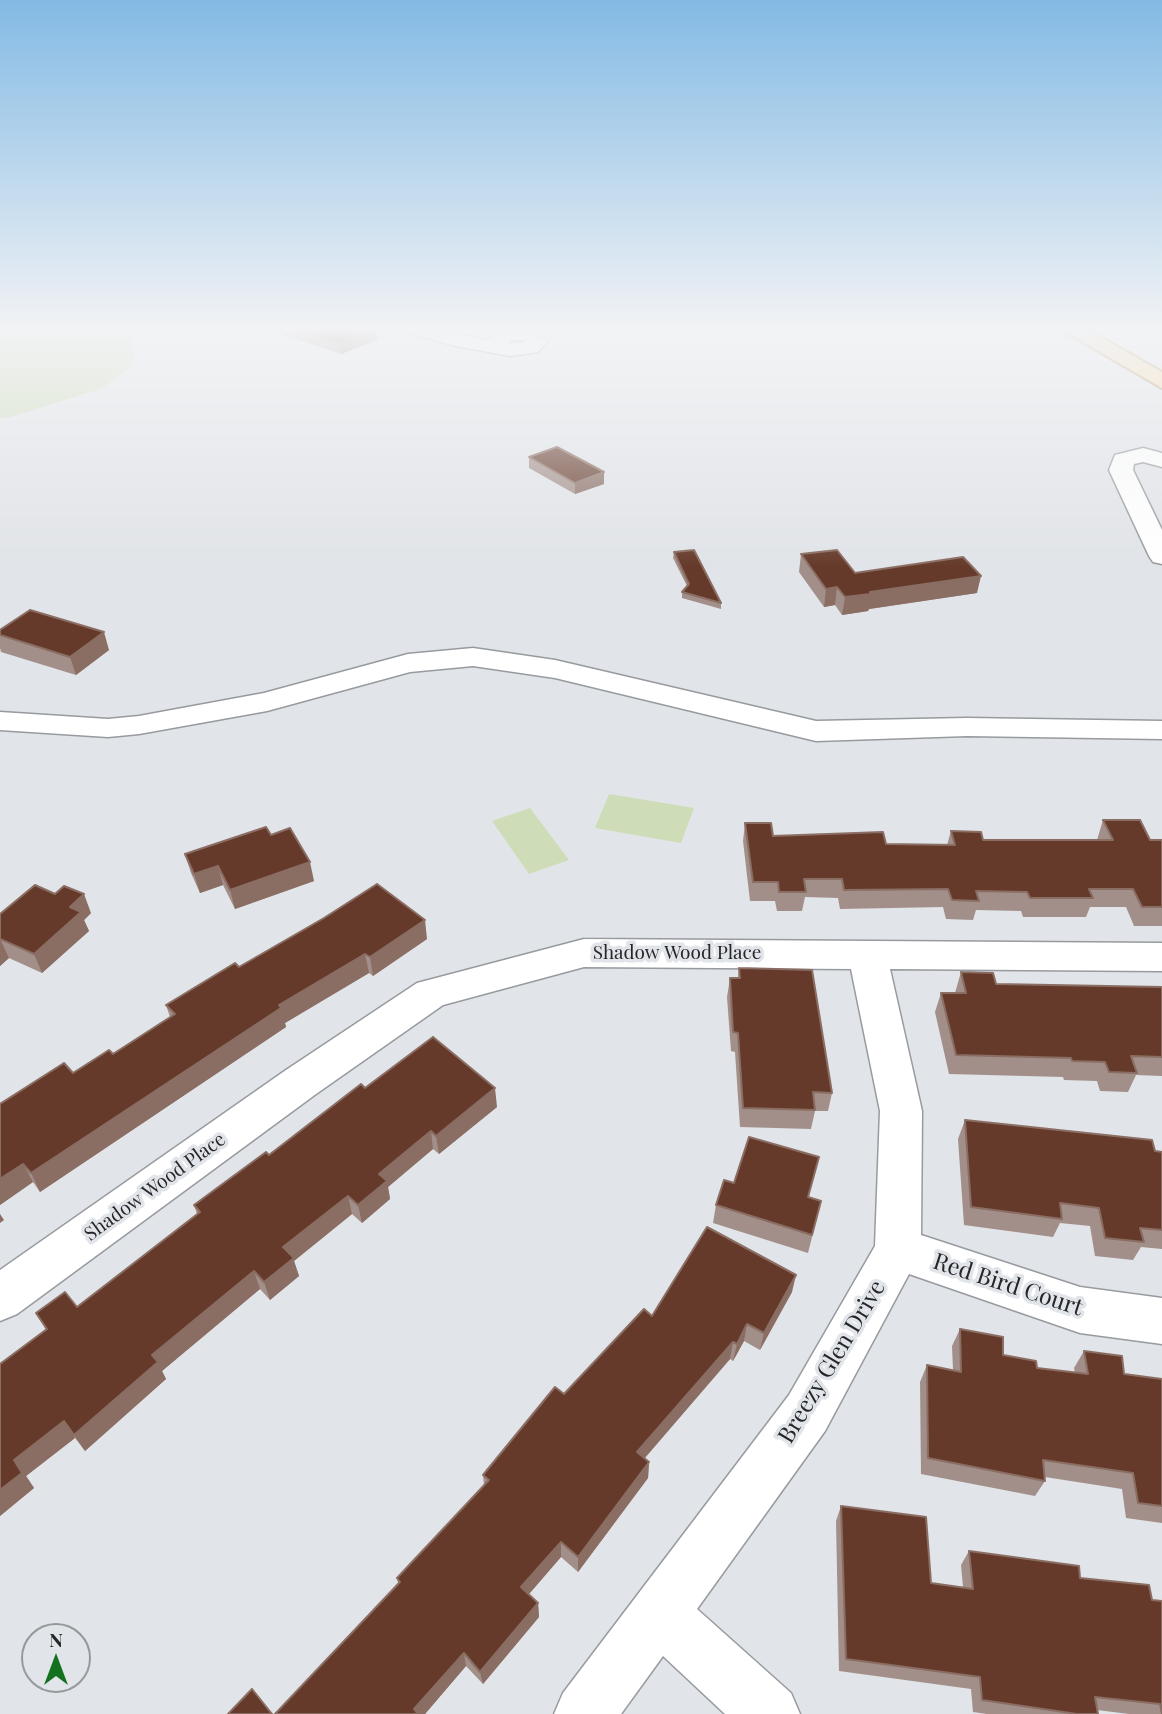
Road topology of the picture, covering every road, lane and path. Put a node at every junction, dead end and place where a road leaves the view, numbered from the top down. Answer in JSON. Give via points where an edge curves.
{"nodes":[{"id":1,"x":1162,"y":460,"type":"edge"},
{"id":2,"x":1162,"y":556,"type":"edge"},
{"id":3,"x":0,"y":721,"type":"edge"},
{"id":4,"x":1162,"y":730,"type":"edge"},
{"id":5,"x":867,"y":953,"type":"junction"},
{"id":6,"x":1162,"y":957,"type":"edge"},
{"id":7,"x":898,"y":1249,"type":"junction"},
{"id":8,"x":0,"y":1298,"type":"edge"},
{"id":9,"x":1162,"y":1321,"type":"edge"},
{"id":10,"x":658,"y":1613,"type":"junction"},
{"id":11,"x":584,"y":1714,"type":"edge"},
{"id":12,"x":770,"y":1714,"type":"edge"}],
"edges":[{"from":1,"to":2,"type":"street","via":[[1130,457],[1123,460],[1121,470]]},
{"from":3,"to":4,"type":"street","via":[[108,728],[139,725],[267,702],[408,663],[473,657],[555,669],[816,731],[967,727]]},
{"from":5,"to":6,"type":"street","name":"Shadow Wood Place"},
{"from":5,"to":7,"type":"street","name":"Breezy Glen Drive","via":[[901,1111]]},
{"from":5,"to":8,"type":"street","name":"Shadow Wood Place","via":[[584,953],[432,994]]},
{"from":7,"to":9,"type":"street","name":"Red Bird Court","via":[[1080,1310]]},
{"from":7,"to":10,"type":"street","name":"Breezy Glen Drive","via":[[807,1413]]},
{"from":10,"to":11,"type":"street","name":"Breezy Glen Drive"},
{"from":10,"to":12,"type":"street"}]}
